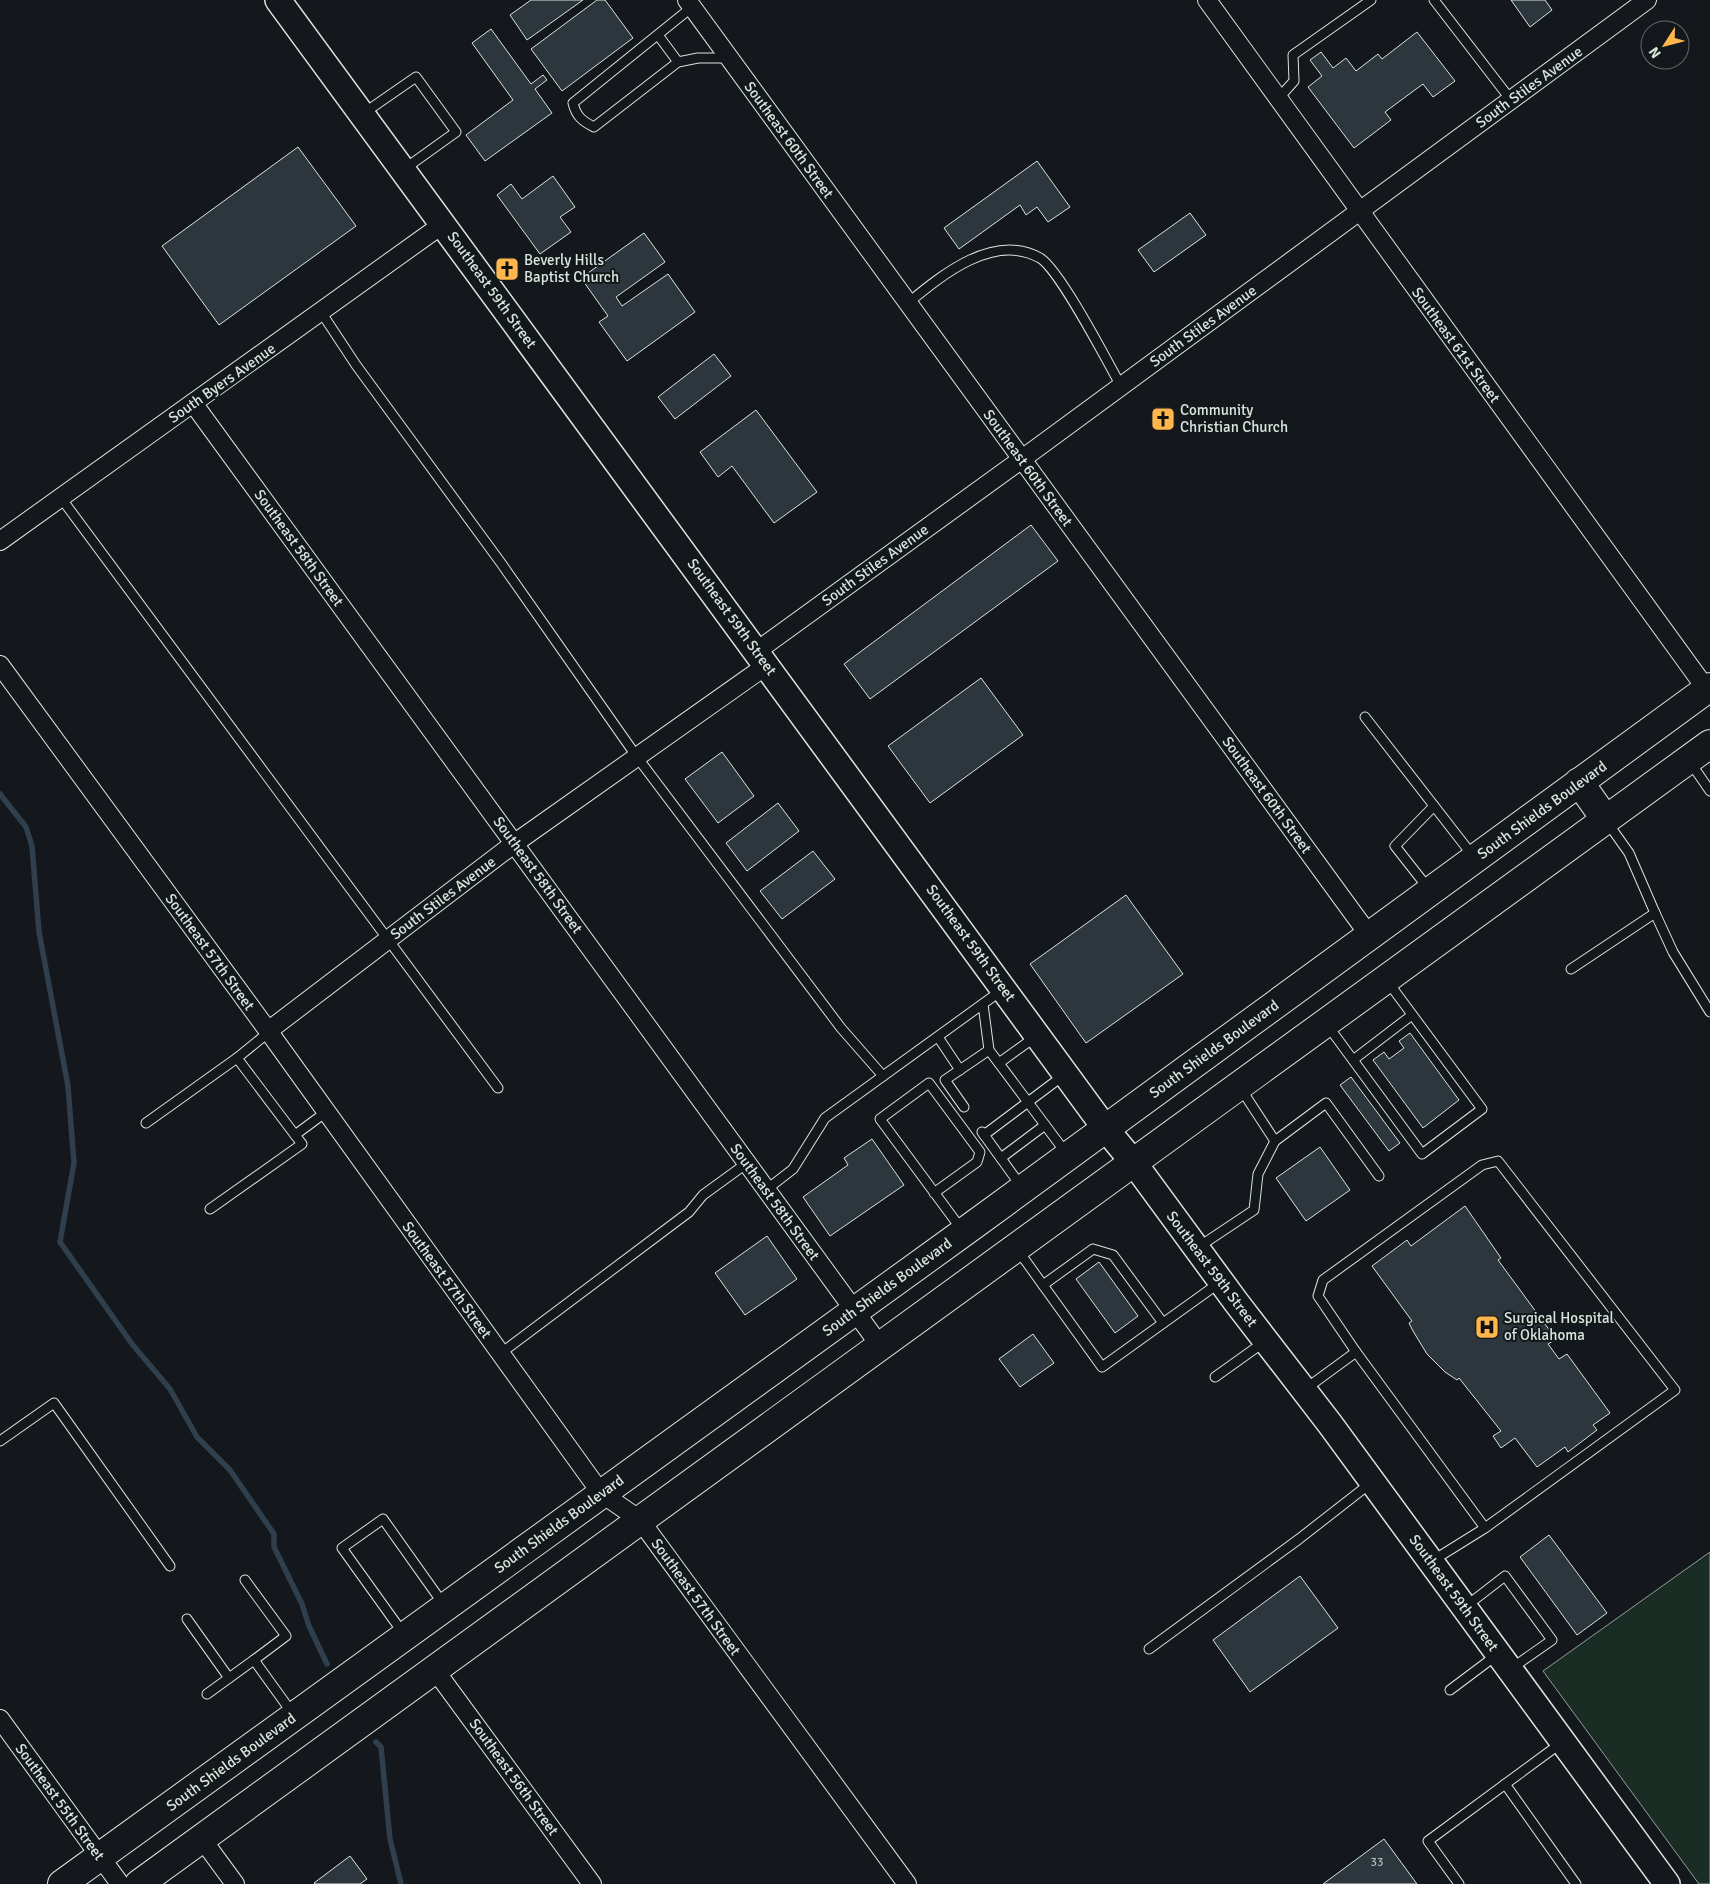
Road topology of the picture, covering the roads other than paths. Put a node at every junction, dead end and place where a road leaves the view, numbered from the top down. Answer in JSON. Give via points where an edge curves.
{"nodes":[{"id":1,"x":278,"y":0,"type":"edge"},
{"id":2,"x":1207,"y":0,"type":"edge"},
{"id":3,"x":1371,"y":0,"type":"edge"},
{"id":4,"x":1434,"y":0,"type":"edge"},
{"id":5,"x":1647,"y":0,"type":"edge"},
{"id":6,"x":690,"y":4,"type":"edge"},
{"id":7,"x":658,"y":35,"type":"junction"},
{"id":8,"x":729,"y":58,"type":"junction"},
{"id":9,"x":678,"y":62,"type":"junction"},
{"id":10,"x":1278,"y":100,"type":"junction"},
{"id":11,"x":1511,"y":100,"type":"junction"},
{"id":12,"x":362,"y":114,"type":"junction"},
{"id":13,"x":403,"y":170,"type":"junction"},
{"id":14,"x":1359,"y":211,"type":"junction"},
{"id":15,"x":443,"y":224,"type":"junction"},
{"id":16,"x":908,"y":303,"type":"junction"},
{"id":17,"x":321,"y":312,"type":"junction"},
{"id":18,"x":1122,"y":386,"type":"junction"},
{"id":19,"x":193,"y":403,"type":"junction"},
{"id":20,"x":1022,"y":460,"type":"junction"},
{"id":21,"x":61,"y":498,"type":"junction"},
{"id":22,"x":0,"y":541,"type":"edge"},
{"id":23,"x":762,"y":658,"type":"junction"},
{"id":24,"x":0,"y":665,"type":"edge"},
{"id":25,"x":1708,"y":688,"type":"edge"},
{"id":26,"x":1365,"y":717,"type":"dead end"},
{"id":27,"x":1710,"y":744,"type":"edge"},
{"id":28,"x":638,"y":756,"type":"junction"},
{"id":29,"x":1688,"y":760,"type":"junction"},
{"id":30,"x":1579,"y":782,"type":"junction"},
{"id":31,"x":1710,"y":791,"type":"edge"},
{"id":32,"x":1434,"y":806,"type":"junction"},
{"id":33,"x":1606,"y":820,"type":"junction"},
{"id":34,"x":515,"y":843,"type":"junction"},
{"id":35,"x":1475,"y":858,"type":"junction"},
{"id":36,"x":1430,"y":891,"type":"junction"},
{"id":37,"x":1655,"y":912,"type":"junction"},
{"id":38,"x":1369,"y":935,"type":"junction"},
{"id":39,"x":388,"y":940,"type":"junction"},
{"id":40,"x":1571,"y":968,"type":"dead end"},
{"id":41,"x":1386,"y":980,"type":"junction"},
{"id":42,"x":1005,"y":988,"type":"junction"},
{"id":43,"x":983,"y":1004,"type":"junction"},
{"id":44,"x":1710,"y":1012,"type":"edge"},
{"id":45,"x":1412,"y":1014,"type":"junction"},
{"id":46,"x":1326,"y":1024,"type":"junction"},
{"id":47,"x":269,"y":1032,"type":"junction"},
{"id":48,"x":1038,"y":1035,"type":"junction"},
{"id":49,"x":938,"y":1037,"type":"junction"},
{"id":50,"x":989,"y":1050,"type":"junction"},
{"id":51,"x":237,"y":1058,"type":"junction"},
{"id":52,"x":1353,"y":1060,"type":"junction"},
{"id":53,"x":999,"y":1062,"type":"junction"},
{"id":54,"x":960,"y":1070,"type":"junction"},
{"id":55,"x":1066,"y":1074,"type":"junction"},
{"id":56,"x":883,"y":1076,"type":"junction"},
{"id":57,"x":1239,"y":1087,"type":"junction"},
{"id":58,"x":498,"y":1088,"type":"dead end"},
{"id":59,"x":1029,"y":1103,"type":"junction"},
{"id":60,"x":964,"y":1108,"type":"dead end"},
{"id":61,"x":326,"y":1112,"type":"junction"},
{"id":62,"x":146,"y":1123,"type":"dead end"},
{"id":63,"x":1045,"y":1125,"type":"junction"},
{"id":64,"x":1105,"y":1128,"type":"junction"},
{"id":65,"x":295,"y":1135,"type":"junction"},
{"id":66,"x":1275,"y":1141,"type":"junction"},
{"id":67,"x":1067,"y":1156,"type":"junction"},
{"id":68,"x":1002,"y":1158,"type":"junction"},
{"id":69,"x":747,"y":1163,"type":"junction"},
{"id":70,"x":1134,"y":1163,"type":"junction"},
{"id":71,"x":1379,"y":1176,"type":"dead end"},
{"id":72,"x":1023,"y":1188,"type":"junction"},
{"id":73,"x":766,"y":1190,"type":"junction"},
{"id":74,"x":934,"y":1193,"type":"junction"},
{"id":75,"x":210,"y":1209,"type":"dead end"},
{"id":76,"x":964,"y":1232,"type":"junction"},
{"id":77,"x":1197,"y":1248,"type":"junction"},
{"id":78,"x":1016,"y":1249,"type":"junction"},
{"id":79,"x":1221,"y":1282,"type":"junction"},
{"id":80,"x":1043,"y":1285,"type":"junction"},
{"id":81,"x":854,"y":1311,"type":"junction"},
{"id":82,"x":1163,"y":1323,"type":"junction"},
{"id":83,"x":1266,"y":1341,"type":"junction"},
{"id":84,"x":881,"y":1347,"type":"junction"},
{"id":85,"x":1356,"y":1352,"type":"junction"},
{"id":86,"x":500,"y":1354,"type":"junction"},
{"id":87,"x":1215,"y":1377,"type":"dead end"},
{"id":88,"x":1304,"y":1390,"type":"junction"},
{"id":89,"x":0,"y":1441,"type":"edge"},
{"id":90,"x":1372,"y":1482,"type":"junction"},
{"id":91,"x":601,"y":1493,"type":"junction"},
{"id":92,"x":640,"y":1520,"type":"junction"},
{"id":93,"x":1485,"y":1528,"type":"junction"},
{"id":94,"x":1431,"y":1562,"type":"junction"},
{"id":95,"x":170,"y":1566,"type":"dead end"},
{"id":96,"x":245,"y":1580,"type":"dead end"},
{"id":97,"x":445,"y":1606,"type":"junction"},
{"id":98,"x":1465,"y":1608,"type":"junction"},
{"id":99,"x":187,"y":1620,"type":"dead end"},
{"id":100,"x":405,"y":1636,"type":"junction"},
{"id":101,"x":1149,"y":1649,"type":"dead end"},
{"id":102,"x":254,"y":1660,"type":"junction"},
{"id":103,"x":1505,"y":1662,"type":"junction"},
{"id":104,"x":435,"y":1670,"type":"junction"},
{"id":105,"x":229,"y":1678,"type":"junction"},
{"id":106,"x":1450,"y":1690,"type":"dead end"},
{"id":107,"x":207,"y":1694,"type":"dead end"},
{"id":108,"x":294,"y":1716,"type":"junction"},
{"id":109,"x":0,"y":1719,"type":"edge"},
{"id":110,"x":1563,"y":1742,"type":"junction"},
{"id":111,"x":1505,"y":1784,"type":"junction"},
{"id":112,"x":202,"y":1839,"type":"junction"},
{"id":113,"x":100,"y":1856,"type":"junction"},
{"id":114,"x":62,"y":1884,"type":"edge"},
{"id":115,"x":120,"y":1884,"type":"edge"},
{"id":116,"x":139,"y":1884,"type":"edge"},
{"id":117,"x":234,"y":1884,"type":"edge"},
{"id":118,"x":592,"y":1884,"type":"edge"},
{"id":119,"x":907,"y":1884,"type":"edge"},
{"id":120,"x":1459,"y":1884,"type":"edge"},
{"id":121,"x":1576,"y":1884,"type":"edge"},
{"id":122,"x":1667,"y":1884,"type":"edge"}],
"edges":[{"from":1,"to":12,"type":"main road","name":"Southeast 59th Street"},
{"from":2,"to":10,"type":"street","name":"Southeast 61st Street"},
{"from":3,"to":10,"type":"lane","via":[[1293,56],[1294,81]]},
{"from":4,"to":11,"type":"lane"},
{"from":5,"to":11,"type":"street","name":"South Stiles Avenue"},
{"from":6,"to":7,"type":"lane"},
{"from":6,"to":8,"type":"street","name":"Southeast 60th Street"},
{"from":7,"to":9,"type":"lane"},
{"from":7,"to":9,"type":"lane","via":[[573,103],[575,112],[582,121],[594,127]]},
{"from":8,"to":9,"type":"lane"},
{"from":8,"to":16,"type":"street","name":"Southeast 60th Street"},
{"from":10,"to":14,"type":"street","name":"Southeast 61st Street"},
{"from":11,"to":14,"type":"street","name":"South Stiles Avenue"},
{"from":12,"to":13,"type":"main road","name":"Southeast 59th Street"},
{"from":12,"to":13,"type":"lane","via":[[416,77],[456,132]]},
{"from":13,"to":15,"type":"main road","name":"Southeast 59th Street"},
{"from":14,"to":18,"type":"street","name":"South Stiles Avenue"},
{"from":14,"to":25,"type":"street","name":"Southeast 61st Street"},
{"from":15,"to":17,"type":"street","name":"South Byers Avenue"},
{"from":15,"to":23,"type":"main road","name":"Southeast 59th Street"},
{"from":16,"to":18,"type":"lane","via":[[967,260],[1018,250],[1041,258],[1058,277]]},
{"from":16,"to":20,"type":"street","name":"Southeast 60th Street"},
{"from":17,"to":19,"type":"street","name":"South Byers Avenue"},
{"from":17,"to":28,"type":"lane"},
{"from":18,"to":20,"type":"street","name":"South Stiles Avenue"},
{"from":19,"to":21,"type":"street","name":"South Byers Avenue"},
{"from":19,"to":34,"type":"street","name":"Southeast 58th Street"},
{"from":20,"to":23,"type":"street","name":"South Stiles Avenue"},
{"from":20,"to":38,"type":"street","name":"Southeast 60th Street"},
{"from":21,"to":22,"type":"street","name":"South Byers Avenue"},
{"from":21,"to":39,"type":"lane"},
{"from":23,"to":28,"type":"street","name":"South Stiles Avenue"},
{"from":23,"to":42,"type":"main road","name":"Southeast 59th Street"},
{"from":24,"to":47,"type":"street","name":"Southeast 57th Street"},
{"from":25,"to":30,"type":"main road","name":"South Shields Boulevard"},
{"from":26,"to":32,"type":"lane"},
{"from":27,"to":29,"type":"main road"},
{"from":28,"to":34,"type":"street","name":"South Stiles Avenue"},
{"from":28,"to":56,"type":"lane","via":[[841,1028]]},
{"from":29,"to":31,"type":"lane"},
{"from":29,"to":33,"type":"main road"},
{"from":30,"to":33,"type":"main road"},
{"from":30,"to":35,"type":"main road","name":"South Shields Boulevard"},
{"from":32,"to":35,"type":"lane"},
{"from":32,"to":36,"type":"lane","via":[[1395,846]]},
{"from":33,"to":37,"type":"lane","via":[[1629,853]]},
{"from":33,"to":41,"type":"main road"},
{"from":34,"to":39,"type":"street","name":"South Stiles Avenue"},
{"from":34,"to":69,"type":"street","name":"Southeast 58th Street"},
{"from":35,"to":36,"type":"main road","name":"South Shields Boulevard"},
{"from":36,"to":38,"type":"main road","name":"South Shields Boulevard"},
{"from":37,"to":40,"type":"lane"},
{"from":37,"to":44,"type":"lane","via":[[1673,952]]},
{"from":38,"to":64,"type":"main road","name":"South Shields Boulevard"},
{"from":39,"to":47,"type":"street","name":"South Stiles Avenue"},
{"from":39,"to":58,"type":"lane"},
{"from":41,"to":45,"type":"lane"},
{"from":41,"to":46,"type":"main road"},
{"from":42,"to":43,"type":"lane"},
{"from":42,"to":48,"type":"main road","name":"Southeast 59th Street"},
{"from":43,"to":49,"type":"lane"},
{"from":43,"to":50,"type":"lane"},
{"from":45,"to":52,"type":"lane"},
{"from":45,"to":52,"type":"lane","via":[[1482,1109],[1422,1154]]},
{"from":46,"to":52,"type":"lane"},
{"from":46,"to":57,"type":"main road"},
{"from":47,"to":51,"type":"lane"},
{"from":47,"to":61,"type":"street","name":"Southeast 57th Street"},
{"from":48,"to":53,"type":"lane"},
{"from":48,"to":55,"type":"main road","name":"Southeast 59th Street"},
{"from":49,"to":54,"type":"lane"},
{"from":49,"to":56,"type":"lane"},
{"from":50,"to":53,"type":"lane"},
{"from":50,"to":54,"type":"lane"},
{"from":51,"to":62,"type":"lane"},
{"from":51,"to":65,"type":"lane"},
{"from":53,"to":59,"type":"lane"},
{"from":54,"to":60,"type":"lane","via":[[945,1080]]},
{"from":55,"to":59,"type":"lane"},
{"from":55,"to":64,"type":"main road","name":"Southeast 59th Street"},
{"from":56,"to":73,"type":"lane","via":[[825,1118],[793,1169]]},
{"from":57,"to":66,"type":"lane"},
{"from":57,"to":70,"type":"main road"},
{"from":59,"to":63,"type":"lane"},
{"from":59,"to":68,"type":"lane","via":[[983,1133]]},
{"from":61,"to":65,"type":"lane"},
{"from":61,"to":86,"type":"street","name":"Southeast 57th Street"},
{"from":63,"to":67,"type":"lane"},
{"from":63,"to":68,"type":"lane"},
{"from":64,"to":67,"type":"main road","name":"South Shields Boulevard"},
{"from":64,"to":70,"type":"main road","name":"Southeast 59th Street"},
{"from":65,"to":75,"type":"lane","via":[[302,1144]]},
{"from":66,"to":71,"type":"lane","via":[[1326,1103]]},
{"from":66,"to":77,"type":"lane","via":[[1258,1174],[1254,1210]]},
{"from":67,"to":72,"type":"main road","name":"South Shields Boulevard"},
{"from":68,"to":72,"type":"lane"},
{"from":69,"to":73,"type":"street","name":"Southeast 58th Street"},
{"from":69,"to":86,"type":"lane","via":[[703,1195],[689,1212]]},
{"from":70,"to":77,"type":"main road","name":"Southeast 59th Street"},
{"from":70,"to":78,"type":"main road"},
{"from":72,"to":76,"type":"main road","name":"South Shields Boulevard"},
{"from":73,"to":81,"type":"street","name":"Southeast 58th Street"},
{"from":74,"to":74,"type":"lane","via":[[880,1119],[929,1083],[980,1152],[977,1162]]},
{"from":74,"to":76,"type":"lane"},
{"from":76,"to":81,"type":"main road","name":"South Shields Boulevard"},
{"from":77,"to":79,"type":"main road","name":"Southeast 59th Street"},
{"from":78,"to":80,"type":"lane"},
{"from":78,"to":84,"type":"main road"},
{"from":79,"to":82,"type":"lane"},
{"from":79,"to":83,"type":"main road","name":"Southeast 59th Street"},
{"from":80,"to":82,"type":"lane","via":[[1093,1249],[1113,1255]]},
{"from":80,"to":82,"type":"lane","via":[[1102,1367]]},
{"from":81,"to":84,"type":"street","name":"Southeast 58th Street"},
{"from":81,"to":91,"type":"main road","name":"South Shields Boulevard"},
{"from":83,"to":87,"type":"lane"},
{"from":83,"to":88,"type":"main road","name":"Southeast 59th Street"},
{"from":84,"to":92,"type":"main road"},
{"from":85,"to":88,"type":"lane"},
{"from":85,"to":93,"type":"lane"},
{"from":85,"to":93,"type":"lane","via":[[1318,1296],[1323,1280],[1482,1165],[1498,1161],[1675,1390]]},
{"from":86,"to":91,"type":"street","name":"Southeast 57th Street"},
{"from":88,"to":90,"type":"main road","name":"Southeast 59th Street"},
{"from":89,"to":95,"type":"lane","via":[[54,1403]]},
{"from":90,"to":94,"type":"main road","name":"Southeast 59th Street"},
{"from":90,"to":101,"type":"lane"},
{"from":91,"to":92,"type":"street","name":"Southeast 57th Street"},
{"from":91,"to":97,"type":"main road","name":"South Shields Boulevard"},
{"from":92,"to":104,"type":"main road"},
{"from":92,"to":119,"type":"street","name":"Southeast 57th Street"},
{"from":93,"to":94,"type":"lane"},
{"from":94,"to":98,"type":"main road","name":"Southeast 59th Street"},
{"from":96,"to":102,"type":"lane","via":[[286,1636]]},
{"from":97,"to":100,"type":"main road","name":"South Shields Boulevard"},
{"from":97,"to":100,"type":"lane","via":[[383,1519],[342,1548]]},
{"from":98,"to":103,"type":"main road","name":"Southeast 59th Street"},
{"from":98,"to":103,"type":"lane","via":[[1505,1576],[1552,1640]]},
{"from":99,"to":105,"type":"lane"},
{"from":100,"to":108,"type":"main road","name":"South Shields Boulevard"},
{"from":102,"to":105,"type":"lane"},
{"from":102,"to":108,"type":"lane"},
{"from":103,"to":106,"type":"lane"},
{"from":103,"to":110,"type":"main road","name":"Southeast 59th Street"},
{"from":104,"to":112,"type":"main road"},
{"from":104,"to":118,"type":"street","name":"Southeast 56th Street"},
{"from":105,"to":107,"type":"lane"},
{"from":108,"to":113,"type":"main road","name":"South Shields Boulevard"},
{"from":109,"to":113,"type":"street","name":"Southeast 55th Street"},
{"from":110,"to":111,"type":"lane"},
{"from":110,"to":122,"type":"main road","name":"Southeast 59th Street"},
{"from":111,"to":120,"type":"lane","via":[[1428,1841]]},
{"from":111,"to":121,"type":"lane"},
{"from":112,"to":116,"type":"main road"},
{"from":112,"to":117,"type":"street"},
{"from":113,"to":114,"type":"main road","name":"South Shields Boulevard"},
{"from":113,"to":115,"type":"street","name":"Southeast 55th Street"}]}
